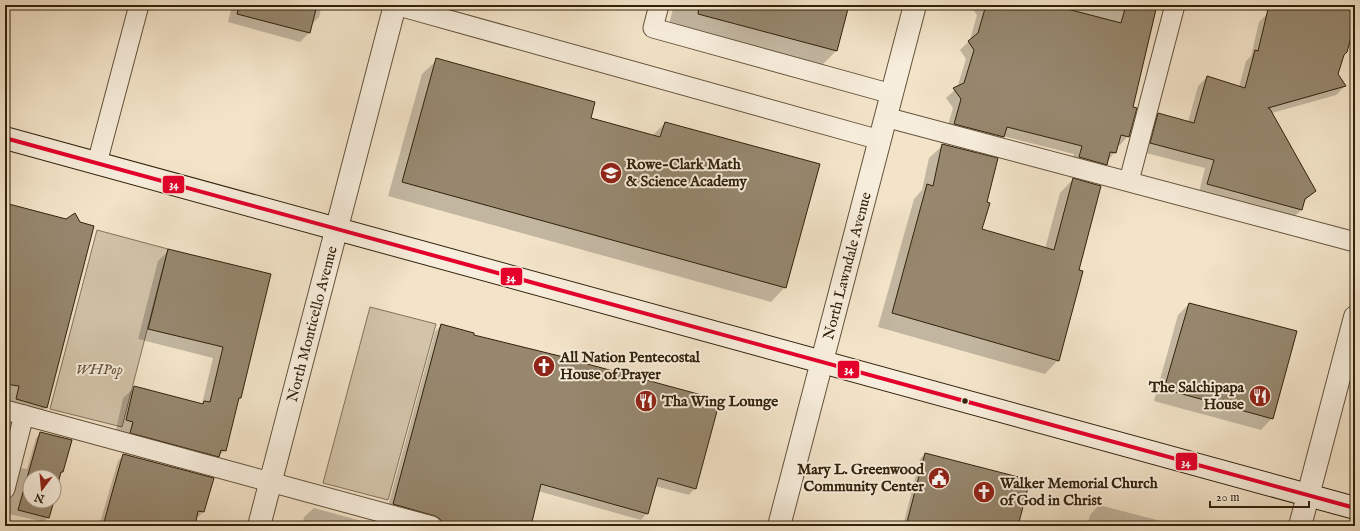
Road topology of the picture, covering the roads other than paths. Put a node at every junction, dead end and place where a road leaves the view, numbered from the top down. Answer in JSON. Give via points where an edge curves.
{"nodes":[{"id":1,"x":139,"y":5,"type":"edge"},
{"id":2,"x":395,"y":5,"type":"edge"},
{"id":3,"x":659,"y":5,"type":"edge"},
{"id":4,"x":915,"y":5,"type":"edge"},
{"id":5,"x":1175,"y":5,"type":"edge"},
{"id":6,"x":892,"y":94,"type":"junction"},
{"id":7,"x":885,"y":117,"type":"junction"},
{"id":8,"x":5,"y":138,"type":"edge"},
{"id":9,"x":880,"y":140,"type":"junction"},
{"id":10,"x":97,"y":163,"type":"junction"},
{"id":11,"x":1129,"y":181,"type":"junction"},
{"id":12,"x":336,"y":228,"type":"junction"},
{"id":13,"x":1355,"y":242,"type":"edge"},
{"id":14,"x":1355,"y":318,"type":"edge"},
{"id":15,"x":822,"y":361,"type":"junction"},
{"id":16,"x":5,"y":410,"type":"edge"},
{"id":17,"x":24,"y":415,"type":"junction"},
{"id":18,"x":270,"y":482,"type":"junction"},
{"id":19,"x":5,"y":489,"type":"edge"},
{"id":20,"x":1309,"y":494,"type":"junction"},
{"id":21,"x":1355,"y":508,"type":"edge"},
{"id":22,"x":259,"y":526,"type":"edge"},
{"id":23,"x":432,"y":526,"type":"edge"},
{"id":24,"x":778,"y":526,"type":"edge"},
{"id":25,"x":1300,"y":526,"type":"edge"}],
"edges":[{"from":1,"to":10,"type":"lane"},
{"from":2,"to":9,"type":"lane"},
{"from":2,"to":12,"type":"main road","name":"North Monticello Avenue"},
{"from":3,"to":6,"type":"lane","via":[[653,28]]},
{"from":4,"to":6,"type":"main road","name":"North Lawndale Avenue"},
{"from":5,"to":11,"type":"lane"},
{"from":6,"to":7,"type":"main road","name":"North Lawndale Avenue"},
{"from":7,"to":9,"type":"main road","name":"North Lawndale Avenue"},
{"from":7,"to":11,"type":"lane"},
{"from":8,"to":10,"type":"main road"},
{"from":9,"to":15,"type":"main road","name":"North Lawndale Avenue"},
{"from":10,"to":12,"type":"main road"},
{"from":11,"to":13,"type":"lane"},
{"from":12,"to":15,"type":"main road"},
{"from":12,"to":18,"type":"main road","name":"North Monticello Avenue"},
{"from":14,"to":20,"type":"main road"},
{"from":15,"to":20,"type":"main road"},
{"from":15,"to":24,"type":"main road","name":"North Lawndale Avenue"},
{"from":16,"to":17,"type":"lane"},
{"from":17,"to":18,"type":"lane"},
{"from":17,"to":19,"type":"lane"},
{"from":18,"to":22,"type":"main road","name":"North Monticello Avenue"},
{"from":18,"to":23,"type":"lane"},
{"from":20,"to":21,"type":"main road"},
{"from":20,"to":25,"type":"main road"}]}
